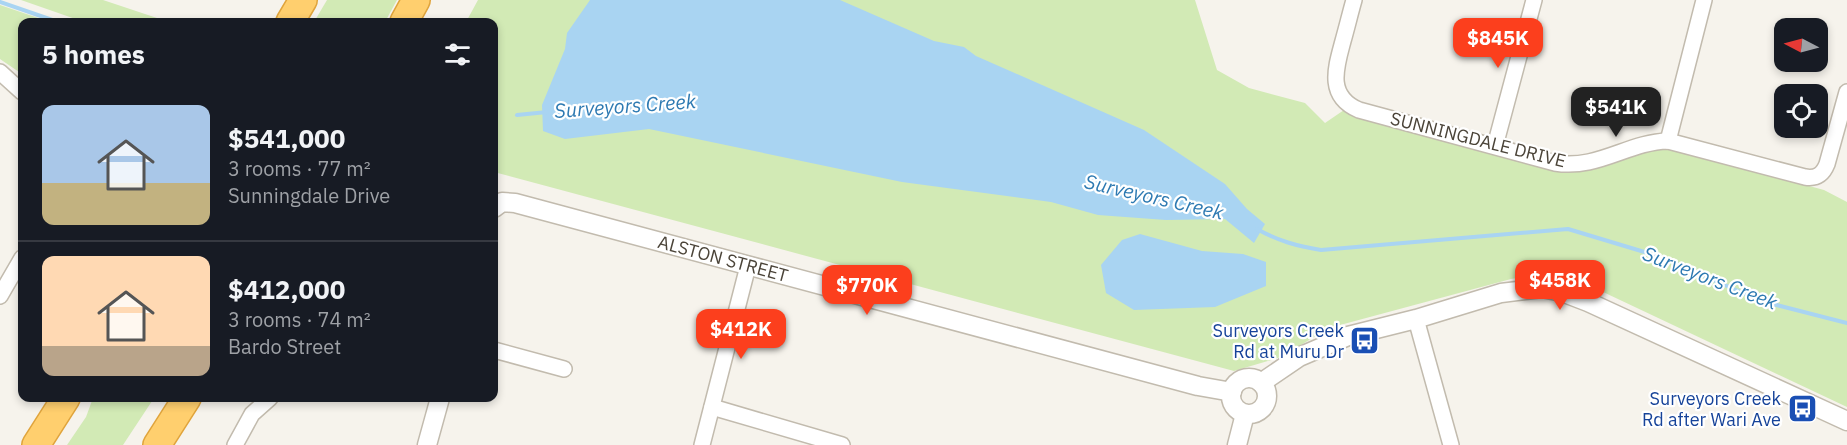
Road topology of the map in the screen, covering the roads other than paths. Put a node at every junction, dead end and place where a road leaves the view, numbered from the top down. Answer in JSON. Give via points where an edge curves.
{"nodes":[{"id":1,"x":303,"y":0,"type":"edge"},
{"id":2,"x":416,"y":0,"type":"edge"},
{"id":3,"x":1354,"y":0,"type":"edge"},
{"id":4,"x":1534,"y":0,"type":"edge"},
{"id":5,"x":1704,"y":0,"type":"edge"},
{"id":6,"x":292,"y":18,"type":"edge"},
{"id":7,"x":406,"y":18,"type":"edge"},
{"id":8,"x":0,"y":72,"type":"edge"},
{"id":9,"x":18,"y":88,"type":"edge"},
{"id":10,"x":1847,"y":92,"type":"edge"},
{"id":11,"x":1668,"y":141,"type":"junction"},
{"id":12,"x":1495,"y":146,"type":"junction"},
{"id":13,"x":498,"y":204,"type":"edge"},
{"id":14,"x":18,"y":265,"type":"edge"},
{"id":15,"x":748,"y":266,"type":"junction"},
{"id":16,"x":0,"y":296,"type":"edge"},
{"id":17,"x":1416,"y":319,"type":"junction"},
{"id":18,"x":498,"y":351,"type":"edge"},
{"id":19,"x":564,"y":369,"type":"dead end"},
{"id":20,"x":1261,"y":383,"type":"junction"},
{"id":21,"x":1232,"y":392,"type":"junction"},
{"id":22,"x":63,"y":402,"type":"edge"},
{"id":23,"x":185,"y":402,"type":"edge"},
{"id":24,"x":266,"y":402,"type":"edge"},
{"id":25,"x":439,"y":402,"type":"edge"},
{"id":26,"x":712,"y":406,"type":"junction"},
{"id":27,"x":1245,"y":414,"type":"junction"},
{"id":28,"x":1847,"y":421,"type":"edge"},
{"id":29,"x":36,"y":445,"type":"edge"},
{"id":30,"x":158,"y":445,"type":"edge"},
{"id":31,"x":235,"y":445,"type":"edge"},
{"id":32,"x":427,"y":445,"type":"edge"},
{"id":33,"x":702,"y":445,"type":"edge"},
{"id":34,"x":843,"y":445,"type":"edge"},
{"id":35,"x":1237,"y":445,"type":"edge"},
{"id":36,"x":1451,"y":445,"type":"edge"}],
"edges":[{"from":1,"to":6,"type":"highway"},
{"from":2,"to":7,"type":"highway"},
{"from":3,"to":12,"type":"street","name":"SUNNINGDALE DRIVE","via":[[1335,82],[1348,104]]},
{"from":4,"to":12,"type":"street"},
{"from":5,"to":11,"type":"street"},
{"from":8,"to":9,"type":"street"},
{"from":10,"to":11,"type":"street","name":"SUNNINGDALE DRIVE","via":[[1827,164],[1817,177]]},
{"from":11,"to":12,"type":"street","name":"SUNNINGDALE DRIVE","via":[[1576,165]]},
{"from":13,"to":15,"type":"street","name":"ALSTON STREET","via":[[515,203]]},
{"from":14,"to":16,"type":"street"},
{"from":15,"to":21,"type":"street","name":"ALSTON STREET"},
{"from":15,"to":26,"type":"street"},
{"from":17,"to":20,"type":"street","via":[[1348,336],[1299,357]]},
{"from":17,"to":28,"type":"street","via":[[1501,293],[1542,288],[1562,292]]},
{"from":17,"to":36,"type":"street"},
{"from":18,"to":19,"type":"street"},
{"from":20,"to":21,"type":"street","via":[[1242,380]]},
{"from":20,"to":27,"type":"street","via":[[1267,393],[1265,405]]},
{"from":21,"to":27,"type":"street","via":[[1236,408]]},
{"from":22,"to":29,"type":"highway"},
{"from":23,"to":30,"type":"highway"},
{"from":24,"to":31,"type":"street","via":[[252,414]]},
{"from":25,"to":32,"type":"street"},
{"from":26,"to":33,"type":"street"},
{"from":26,"to":34,"type":"street"},
{"from":27,"to":35,"type":"street"}]}
